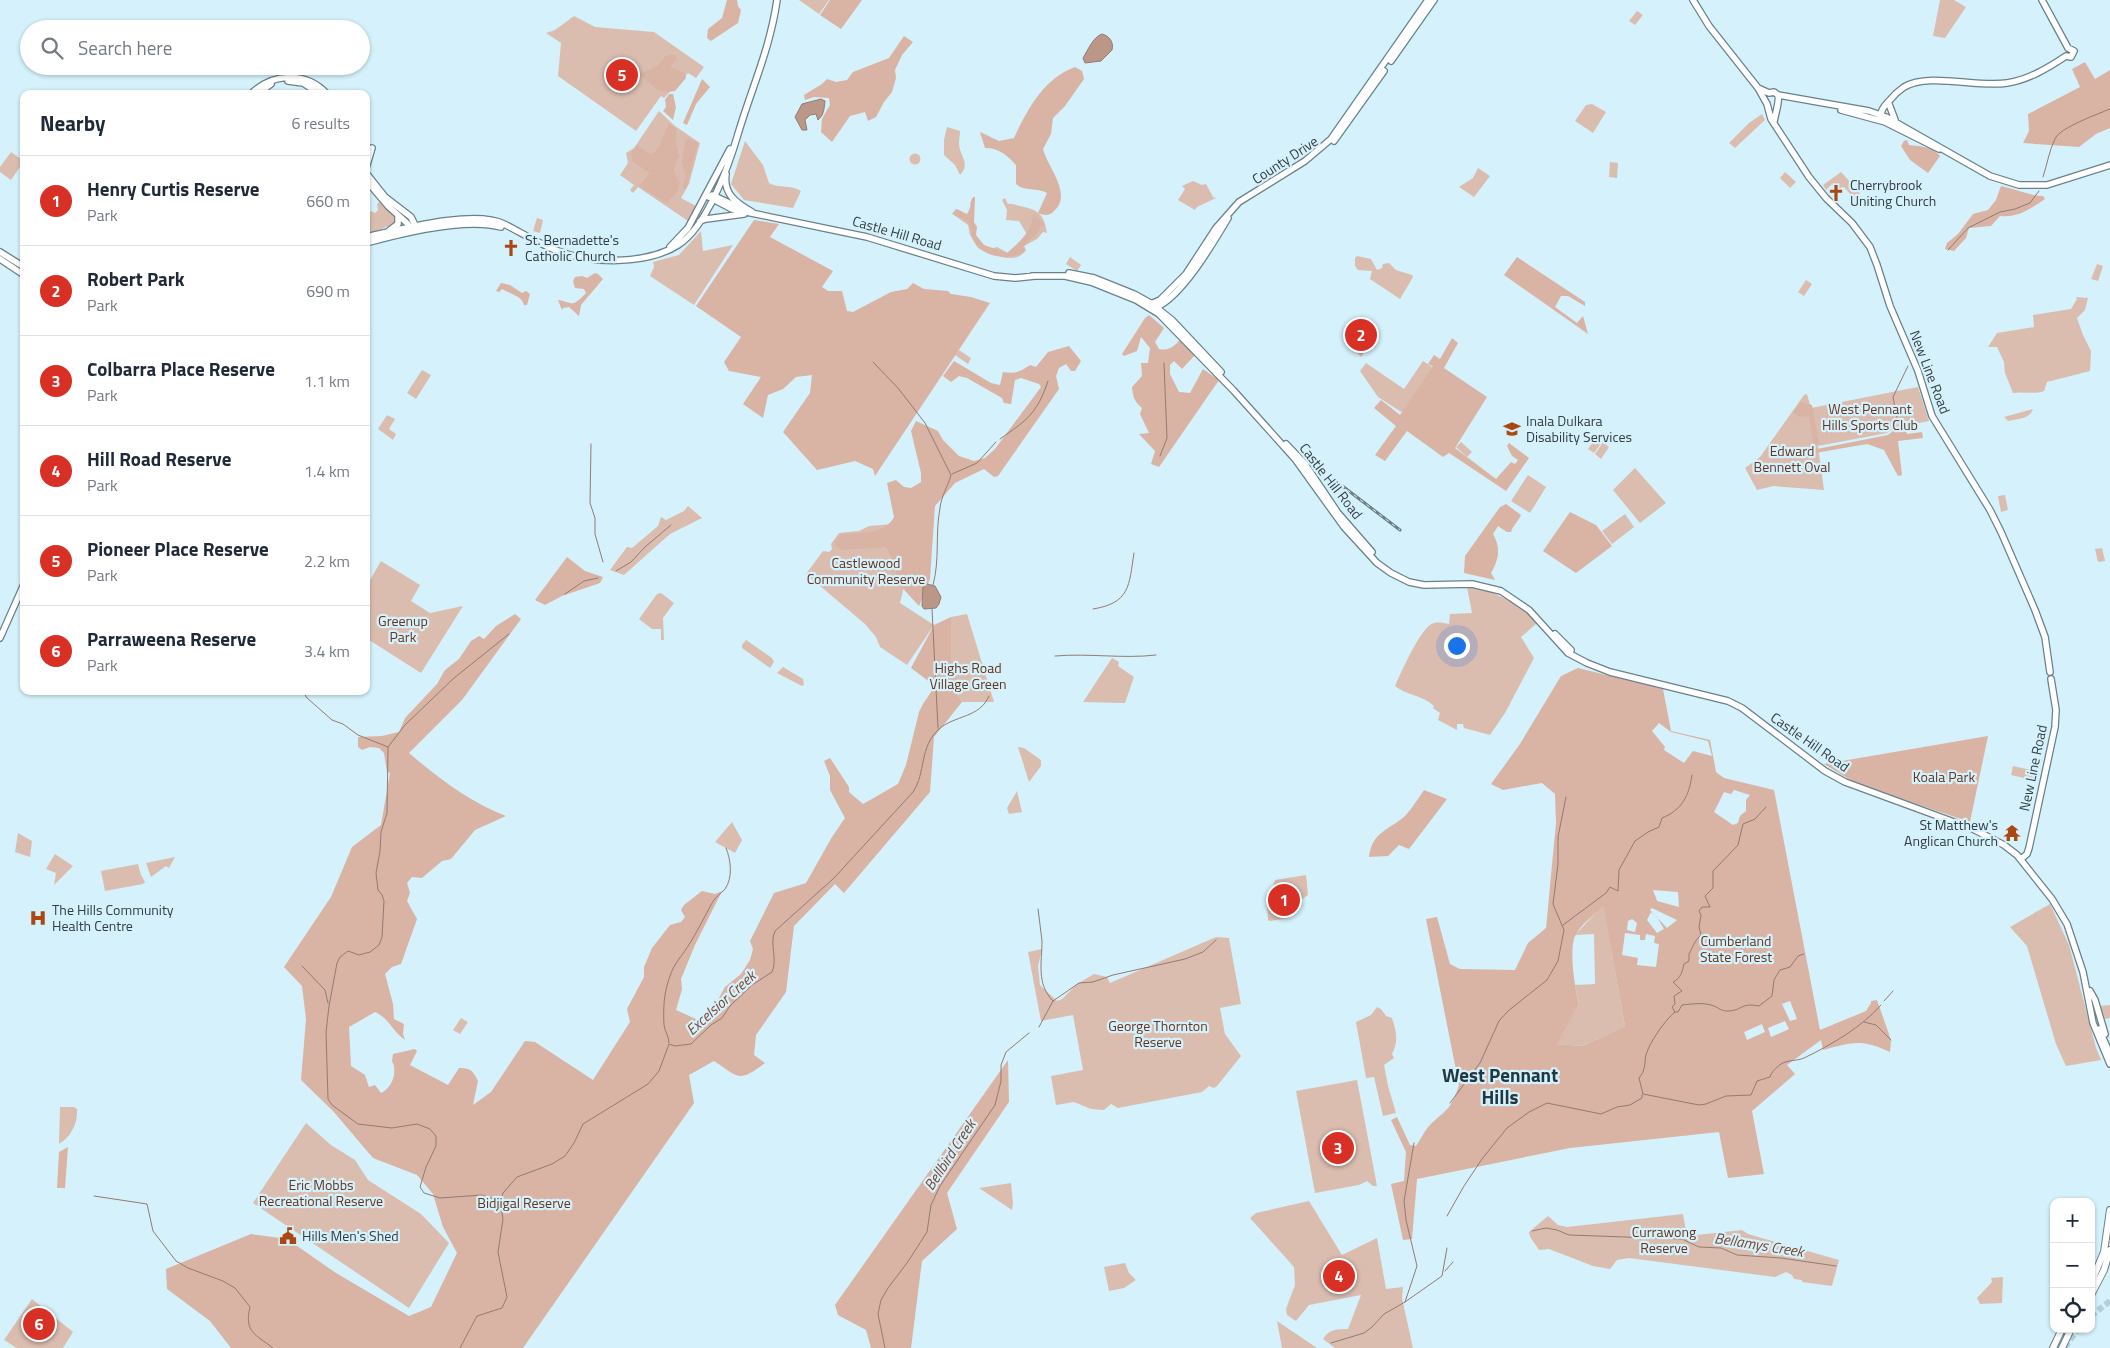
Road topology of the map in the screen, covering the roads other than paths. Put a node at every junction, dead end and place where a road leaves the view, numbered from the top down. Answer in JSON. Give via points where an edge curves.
{"nodes":[{"id":1,"x":777,"y":0,"type":"edge"},
{"id":2,"x":1428,"y":0,"type":"edge"},
{"id":3,"x":1434,"y":0,"type":"edge"},
{"id":4,"x":1692,"y":0,"type":"edge"},
{"id":5,"x":2042,"y":0,"type":"edge"},
{"id":6,"x":1758,"y":88,"type":"junction"},
{"id":7,"x":256,"y":90,"type":"edge"},
{"id":8,"x":262,"y":90,"type":"edge"},
{"id":9,"x":314,"y":90,"type":"edge"},
{"id":10,"x":321,"y":90,"type":"edge"},
{"id":11,"x":1769,"y":92,"type":"junction"},
{"id":12,"x":1778,"y":100,"type":"junction"},
{"id":13,"x":1766,"y":101,"type":"junction"},
{"id":14,"x":1889,"y":102,"type":"junction"},
{"id":15,"x":1833,"y":106,"type":"junction"},
{"id":16,"x":1870,"y":111,"type":"junction"},
{"id":17,"x":1881,"y":117,"type":"junction"},
{"id":18,"x":1894,"y":120,"type":"junction"},
{"id":19,"x":1774,"y":122,"type":"junction"},
{"id":20,"x":737,"y":136,"type":"junction"},
{"id":21,"x":1943,"y":150,"type":"junction"},
{"id":22,"x":728,"y":164,"type":"junction"},
{"id":23,"x":2110,"y":165,"type":"edge"},
{"id":24,"x":370,"y":178,"type":"edge"},
{"id":25,"x":370,"y":184,"type":"edge"},
{"id":26,"x":707,"y":194,"type":"junction"},
{"id":27,"x":714,"y":198,"type":"junction"},
{"id":28,"x":754,"y":213,"type":"junction"},
{"id":29,"x":398,"y":215,"type":"junction"},
{"id":30,"x":698,"y":222,"type":"junction"},
{"id":31,"x":414,"y":229,"type":"junction"},
{"id":32,"x":385,"y":235,"type":"junction"},
{"id":33,"x":370,"y":237,"type":"edge"},
{"id":34,"x":370,"y":241,"type":"edge"},
{"id":35,"x":667,"y":250,"type":"junction"},
{"id":36,"x":0,"y":252,"type":"edge"},
{"id":37,"x":7,"y":256,"type":"junction"},
{"id":38,"x":0,"y":259,"type":"edge"},
{"id":39,"x":20,"y":265,"type":"edge"},
{"id":40,"x":12,"y":267,"type":"junction"},
{"id":41,"x":20,"y":272,"type":"edge"},
{"id":42,"x":1151,"y":304,"type":"junction"},
{"id":43,"x":20,"y":593,"type":"edge"},
{"id":44,"x":0,"y":638,"type":"edge"},
{"id":45,"x":1570,"y":653,"type":"junction"},
{"id":46,"x":2029,"y":848,"type":"junction"},
{"id":47,"x":2021,"y":859,"type":"junction"},
{"id":48,"x":2028,"y":868,"type":"junction"},
{"id":49,"x":2088,"y":992,"type":"junction"},
{"id":50,"x":2110,"y":1046,"type":"edge"},
{"id":51,"x":2110,"y":1054,"type":"edge"},
{"id":52,"x":2110,"y":1064,"type":"edge"},
{"id":53,"x":2110,"y":1210,"type":"edge"},
{"id":54,"x":2110,"y":1250,"type":"edge"},
{"id":55,"x":2095,"y":1273,"type":"edge"},
{"id":56,"x":2095,"y":1288,"type":"edge"},
{"id":57,"x":2060,"y":1333,"type":"edge"},
{"id":58,"x":2069,"y":1333,"type":"edge"},
{"id":59,"x":2061,"y":1347,"type":"edge"},
{"id":60,"x":2053,"y":1348,"type":"edge"}],
"edges":[{"from":1,"to":20,"type":"main road","via":[[766,54]]},
{"from":2,"to":42,"type":"main road","name":"County Drive","via":[[1331,139],[1310,157],[1239,202],[1216,228],[1186,274],[1160,300]]},
{"from":3,"to":42,"type":"main road","name":"County Drive","via":[[1334,142],[1318,156],[1242,204],[1228,218],[1193,271],[1164,303]]},
{"from":4,"to":6,"type":"main road","name":"New Line Road"},
{"from":5,"to":14,"type":"main road","via":[[2068,48],[2066,56],[2015,82],[1920,82],[1904,87]]},
{"from":6,"to":11,"type":"main road"},
{"from":6,"to":13,"type":"main road","name":"New Line Road"},
{"from":7,"to":10,"type":"main road","via":[[274,79],[286,77],[310,81]]},
{"from":8,"to":9,"type":"main road","via":[[286,81],[303,83]]},
{"from":11,"to":12,"type":"main road","via":[[1774,92]]},
{"from":11,"to":13,"type":"main road"},
{"from":12,"to":13,"type":"main road","via":[[1772,106]]},
{"from":12,"to":15,"type":"main road","via":[[1795,97]]},
{"from":12,"to":19,"type":"main road"},
{"from":13,"to":19,"type":"main road","name":"New Line Road"},
{"from":14,"to":16,"type":"main road"},
{"from":14,"to":17,"type":"main road"},
{"from":14,"to":18,"type":"main road"},
{"from":15,"to":16,"type":"main road"},
{"from":15,"to":17,"type":"main road"},
{"from":16,"to":17,"type":"main road"},
{"from":17,"to":18,"type":"main road"},
{"from":17,"to":21,"type":"main road"},
{"from":18,"to":21,"type":"main road"},
{"from":19,"to":46,"type":"main road","name":"New Line Road","via":[[1809,177],[1852,223],[1870,248],[1932,416],[1990,510],[2045,637],[2050,672],[2047,676],[2051,679],[2056,710],[2055,727]]},
{"from":20,"to":22,"type":"main road"},
{"from":20,"to":26,"type":"main road"},
{"from":21,"to":23,"type":"main road","via":[[2003,182],[2026,186],[2055,183]]},
{"from":22,"to":27,"type":"main road"},
{"from":22,"to":28,"type":"main road","via":[[728,193]]},
{"from":24,"to":31,"type":"main road","via":[[385,197],[406,214]]},
{"from":25,"to":29,"type":"main road"},
{"from":26,"to":27,"type":"main road","name":"Castle Hill Road"},
{"from":26,"to":35,"type":"main road","via":[[688,228]]},
{"from":27,"to":28,"type":"main road","name":"Castle Hill Road"},
{"from":27,"to":30,"type":"main road"},
{"from":28,"to":30,"type":"main road"},
{"from":28,"to":42,"type":"main road","name":"Castle Hill Road","via":[[867,236],[994,276],[1065,276]]},
{"from":29,"to":31,"type":"main road"},
{"from":29,"to":32,"type":"main road","via":[[398,224]]},
{"from":30,"to":35,"type":"main road","via":[[684,241]]},
{"from":31,"to":32,"type":"main road"},
{"from":31,"to":35,"type":"main road","via":[[480,219],[500,223],[554,249],[584,258],[638,259]]},
{"from":32,"to":33,"type":"main road"},
{"from":32,"to":34,"type":"main road"},
{"from":36,"to":37,"type":"main road"},
{"from":37,"to":39,"type":"main road"},
{"from":37,"to":40,"type":"main road"},
{"from":38,"to":40,"type":"main road"},
{"from":40,"to":41,"type":"main road"},
{"from":42,"to":45,"type":"main road","name":"Castle Hill Road","via":[[1295,459],[1340,522],[1384,569],[1402,579],[1424,585],[1472,584],[1501,591],[1529,610]]},
{"from":42,"to":45,"type":"main road","name":"Castle Hill Road","via":[[1198,347],[1299,456],[1338,512],[1386,566],[1419,582],[1478,582],[1507,591],[1531,608],[1571,650]]},
{"from":43,"to":44,"type":"main road"},
{"from":45,"to":47,"type":"main road","name":"Castle Hill Road","via":[[1607,671],[1728,701],[1845,782],[1973,829],[2004,845]]},
{"from":46,"to":47,"type":"main road","name":"New Line Road"},
{"from":46,"to":48,"type":"main road"},
{"from":47,"to":48,"type":"main road","name":"Castle Hill Road"},
{"from":48,"to":49,"type":"main road","name":"Castle Hill Road","via":[[2067,924]]},
{"from":49,"to":50,"type":"main road","via":[[2094,997]]},
{"from":49,"to":51,"type":"main road","name":"Castle Hill Road"},
{"from":49,"to":52,"type":"main road","name":"Castle Hill Road","via":[[2096,1031]]},
{"from":53,"to":55,"type":"highway","via":[[2104,1252]]},
{"from":54,"to":56,"type":"highway"},
{"from":57,"to":60,"type":"highway"},
{"from":58,"to":59,"type":"highway"}]}
